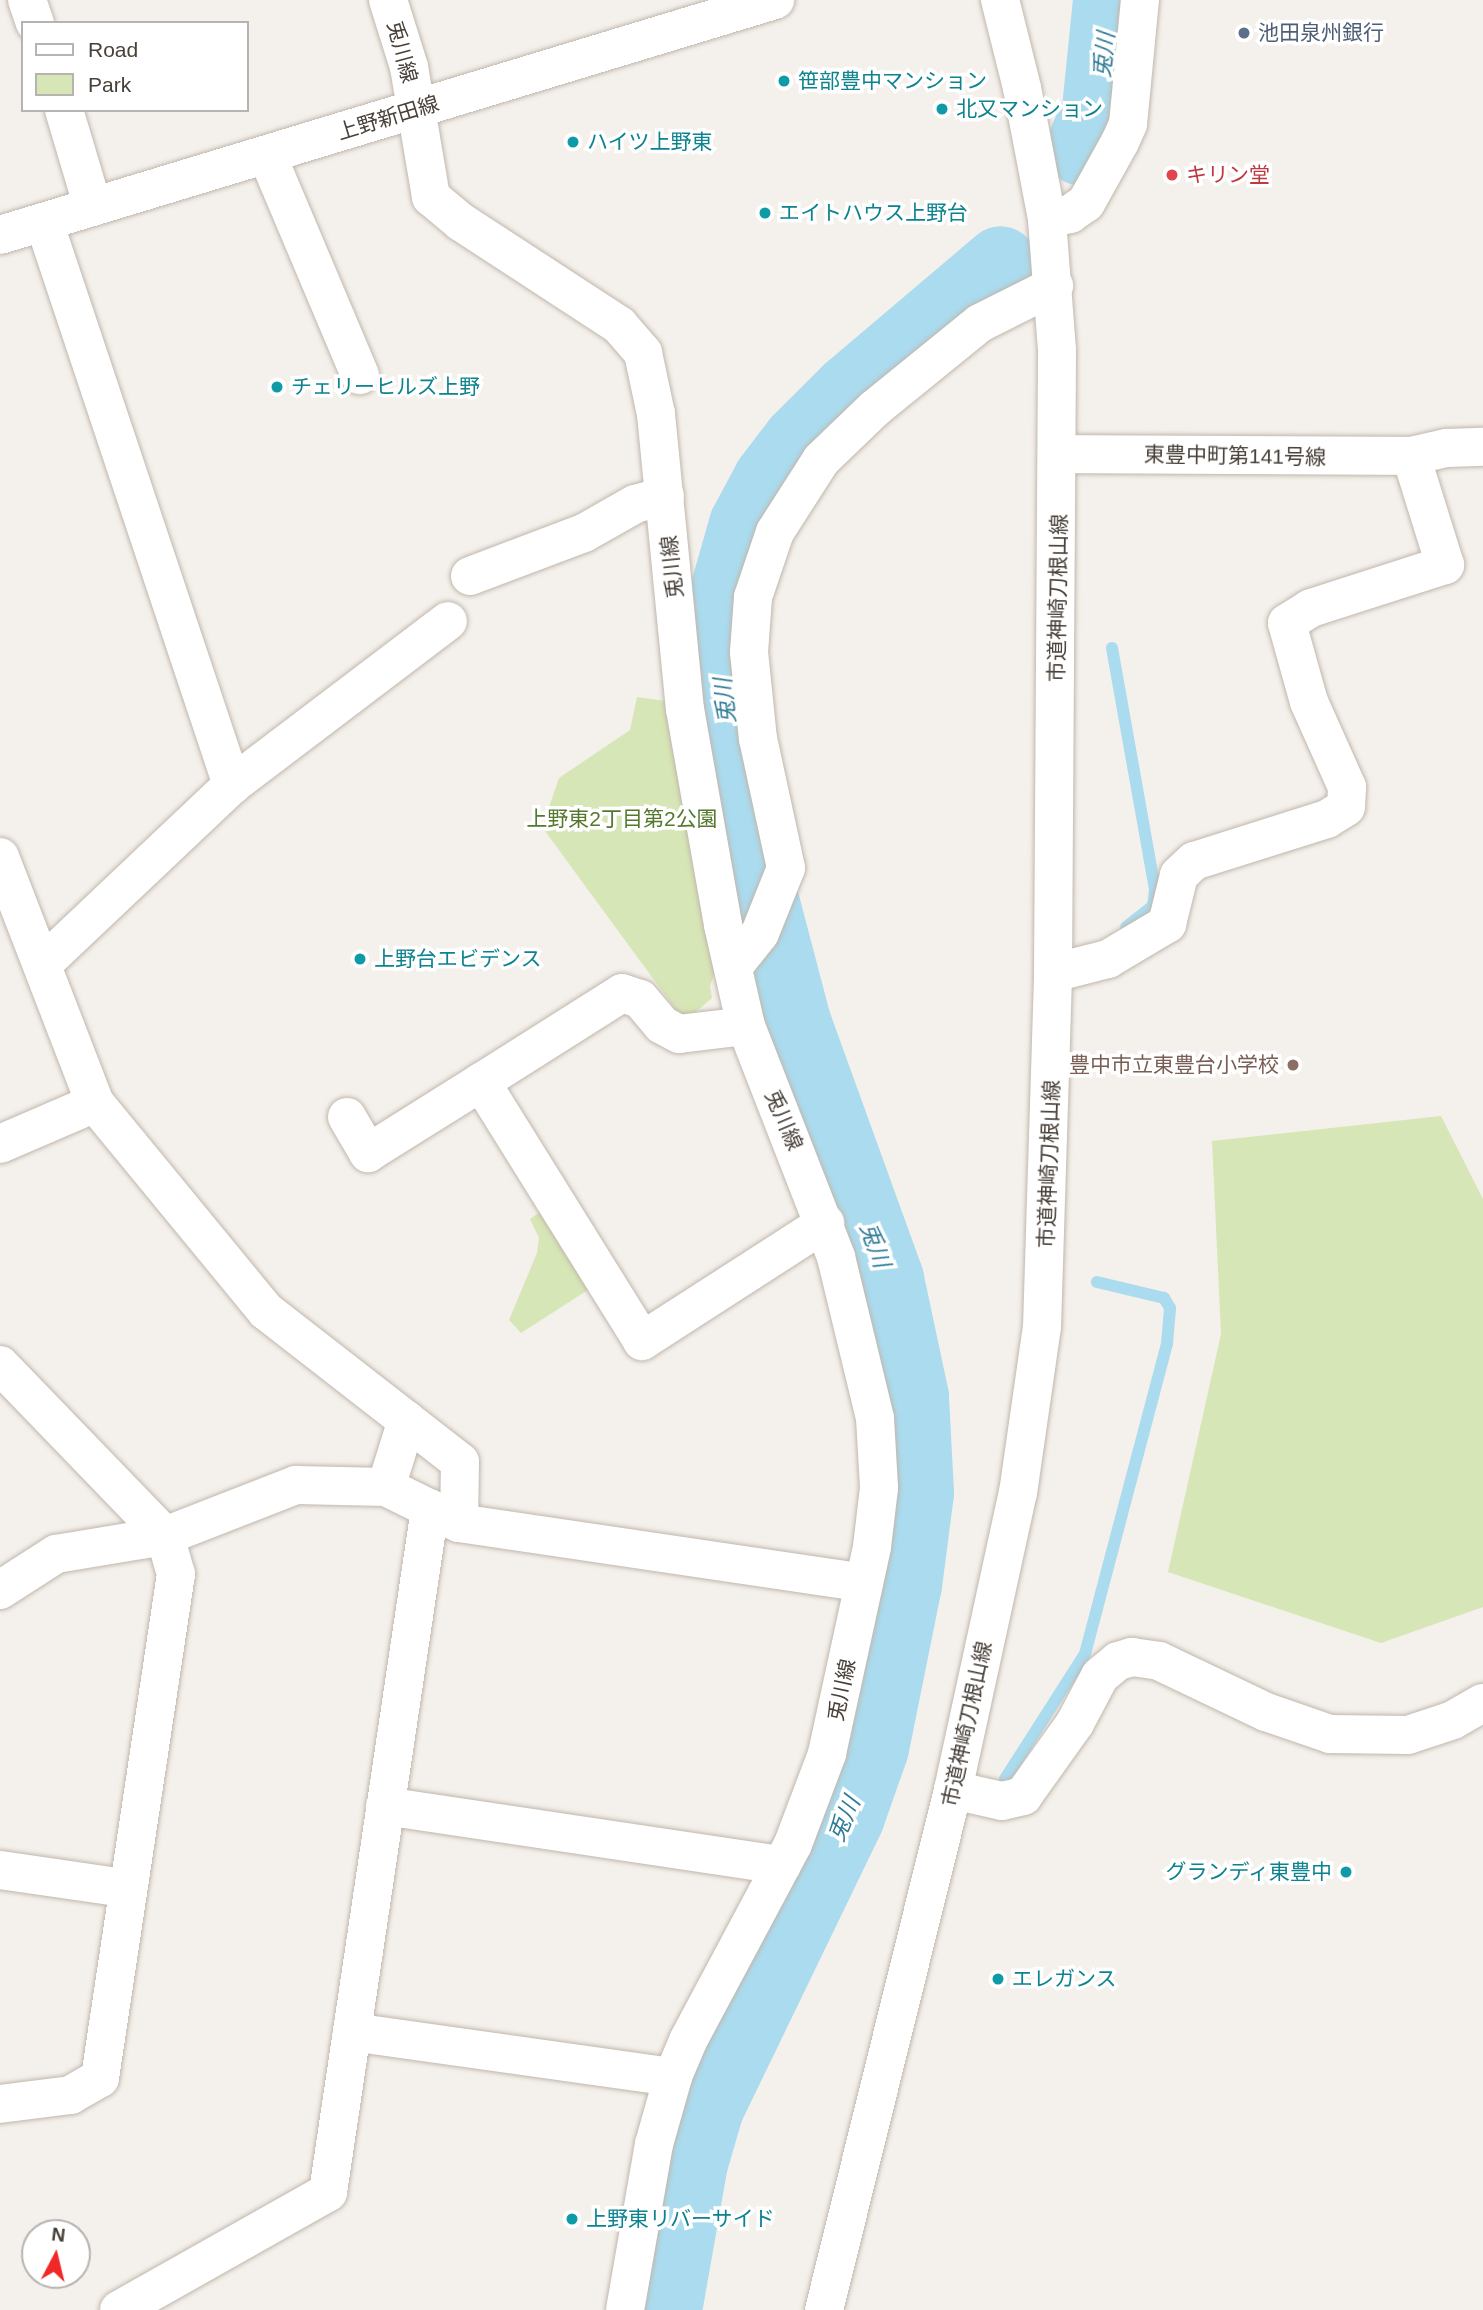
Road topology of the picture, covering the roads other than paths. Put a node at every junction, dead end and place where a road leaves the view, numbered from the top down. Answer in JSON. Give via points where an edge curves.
{"nodes":[{"id":1,"x":27,"y":0,"type":"edge"},
{"id":2,"x":388,"y":0,"type":"edge"},
{"id":3,"x":775,"y":0,"type":"edge"},
{"id":4,"x":1000,"y":0,"type":"edge"},
{"id":5,"x":1140,"y":0,"type":"edge"},
{"id":6,"x":676,"y":15,"type":"edge"},
{"id":7,"x":34,"y":21,"type":"edge"},
{"id":8,"x":416,"y":110,"type":"junction"},
{"id":9,"x":65,"y":112,"type":"edge"},
{"id":10,"x":267,"y":155,"type":"junction"},
{"id":11,"x":93,"y":207,"type":"junction"},
{"id":12,"x":1047,"y":219,"type":"junction"},
{"id":13,"x":44,"y":222,"type":"junction"},
{"id":14,"x":0,"y":235,"type":"edge"},
{"id":15,"x":1054,"y":286,"type":"junction"},
{"id":16,"x":360,"y":375,"type":"dead end"},
{"id":17,"x":1483,"y":447,"type":"edge"},
{"id":18,"x":1060,"y":454,"type":"junction"},
{"id":19,"x":1411,"y":456,"type":"junction"},
{"id":20,"x":665,"y":496,"type":"junction"},
{"id":21,"x":470,"y":576,"type":"dead end"},
{"id":22,"x":448,"y":621,"type":"dead end"},
{"id":23,"x":232,"y":785,"type":"junction"},
{"id":24,"x":0,"y":857,"type":"edge"},
{"id":25,"x":44,"y":962,"type":"junction"},
{"id":26,"x":733,"y":967,"type":"junction"},
{"id":27,"x":1053,"y":973,"type":"junction"},
{"id":28,"x":747,"y":1026,"type":"junction"},
{"id":29,"x":481,"y":1082,"type":"junction"},
{"id":30,"x":95,"y":1103,"type":"junction"},
{"id":31,"x":347,"y":1117,"type":"dead end"},
{"id":32,"x":0,"y":1144,"type":"edge"},
{"id":33,"x":825,"y":1223,"type":"junction"},
{"id":34,"x":0,"y":1365,"type":"edge"},
{"id":35,"x":407,"y":1420,"type":"junction"},
{"id":36,"x":387,"y":1487,"type":"junction"},
{"id":37,"x":444,"y":1516,"type":"junction"},
{"id":38,"x":165,"y":1536,"type":"junction"},
{"id":39,"x":864,"y":1583,"type":"junction"},
{"id":40,"x":0,"y":1590,"type":"edge"},
{"id":41,"x":1483,"y":1703,"type":"edge"},
{"id":42,"x":953,"y":1790,"type":"junction"},
{"id":43,"x":385,"y":1806,"type":"junction"},
{"id":44,"x":782,"y":1865,"type":"junction"},
{"id":45,"x":0,"y":1870,"type":"edge"},
{"id":46,"x":125,"y":1888,"type":"junction"},
{"id":47,"x":352,"y":2032,"type":"junction"},
{"id":48,"x":673,"y":2077,"type":"junction"},
{"id":49,"x":0,"y":2104,"type":"edge"},
{"id":50,"x":119,"y":2310,"type":"edge"},
{"id":51,"x":625,"y":2310,"type":"edge"},
{"id":52,"x":824,"y":2310,"type":"edge"}],
"edges":[{"from":1,"to":7,"type":"street"},
{"from":2,"to":8,"type":"street","name":"兎川線","via":[[409,67]]},
{"from":3,"to":6,"type":"street","name":"上野新田線"},
{"from":4,"to":12,"type":"street","name":"市道神崎刀根山線"},
{"from":5,"to":12,"type":"street","via":[[1128,124],[1086,202],[1070,214]]},
{"from":6,"to":8,"type":"street","name":"上野新田線"},
{"from":8,"to":10,"type":"street","name":"上野新田線"},
{"from":8,"to":20,"type":"street","name":"兎川線","via":[[427,183],[437,203],[619,325],[640,345],[653,388]]},
{"from":9,"to":11,"type":"street"},
{"from":10,"to":11,"type":"street","name":"上野新田線"},
{"from":10,"to":16,"type":"street"},
{"from":11,"to":13,"type":"street","name":"上野新田線"},
{"from":12,"to":15,"type":"street","name":"市道神崎刀根山線"},
{"from":13,"to":14,"type":"street","name":"上野新田線"},
{"from":13,"to":23,"type":"street"},
{"from":15,"to":18,"type":"street","name":"市道神崎刀根山線"},
{"from":15,"to":26,"type":"street","via":[[980,323],[860,421],[810,475],[775,532],[754,597],[749,652],[754,715],[786,858],[785,878],[760,933]]},
{"from":17,"to":19,"type":"street","name":"東豊中町第141号線"},
{"from":18,"to":19,"type":"street","name":"東豊中町第141号線"},
{"from":18,"to":27,"type":"street","name":"市道神崎刀根山線"},
{"from":19,"to":27,"type":"street","via":[[1445,565],[1311,608],[1287,623],[1309,702],[1347,787],[1346,807],[1327,820],[1194,861],[1179,875],[1167,924],[1108,959]]},
{"from":20,"to":21,"type":"street","via":[[635,504],[584,533]]},
{"from":20,"to":26,"type":"street","name":"兎川線","via":[[685,709]]},
{"from":22,"to":23,"type":"street"},
{"from":23,"to":25,"type":"street"},
{"from":24,"to":25,"type":"street"},
{"from":25,"to":30,"type":"street"},
{"from":26,"to":28,"type":"street","name":"兎川線"},
{"from":27,"to":42,"type":"street","name":"市道神崎刀根山線","via":[[1048,1226],[1034,1392],[1018,1493]]},
{"from":28,"to":29,"type":"street","via":[[679,1034],[662,1024],[639,999],[622,993]]},
{"from":28,"to":33,"type":"street","name":"兎川線"},
{"from":29,"to":31,"type":"street","via":[[368,1153]]},
{"from":29,"to":33,"type":"street","via":[[642,1341]]},
{"from":30,"to":32,"type":"street"},
{"from":30,"to":35,"type":"street","via":[[266,1311]]},
{"from":33,"to":39,"type":"street","name":"兎川線","via":[[875,1418],[879,1488]]},
{"from":34,"to":38,"type":"street"},
{"from":35,"to":36,"type":"street"},
{"from":35,"to":37,"type":"street","via":[[460,1462]]},
{"from":36,"to":37,"type":"street"},
{"from":36,"to":38,"type":"street","via":[[296,1485]]},
{"from":37,"to":39,"type":"street"},
{"from":37,"to":43,"type":"street"},
{"from":38,"to":40,"type":"street","via":[[56,1553]]},
{"from":38,"to":46,"type":"street","via":[[176,1574]]},
{"from":39,"to":44,"type":"street","name":"兎川線","via":[[827,1754]]},
{"from":41,"to":42,"type":"street","via":[[1408,1735],[1330,1734],[1266,1712],[1159,1661],[1132,1657],[1100,1675],[1075,1723],[1023,1796],[1002,1801]]},
{"from":42,"to":52,"type":"street","name":"市道神崎刀根山線"},
{"from":43,"to":44,"type":"street"},
{"from":43,"to":47,"type":"street"},
{"from":44,"to":48,"type":"street","name":"兎川線","via":[[688,2040]]},
{"from":45,"to":46,"type":"street"},
{"from":46,"to":49,"type":"street","via":[[100,2078],[71,2095]]},
{"from":47,"to":48,"type":"street"},
{"from":47,"to":50,"type":"street","via":[[328,2192]]},
{"from":48,"to":51,"type":"street","name":"兎川線","via":[[654,2144]]}]}
